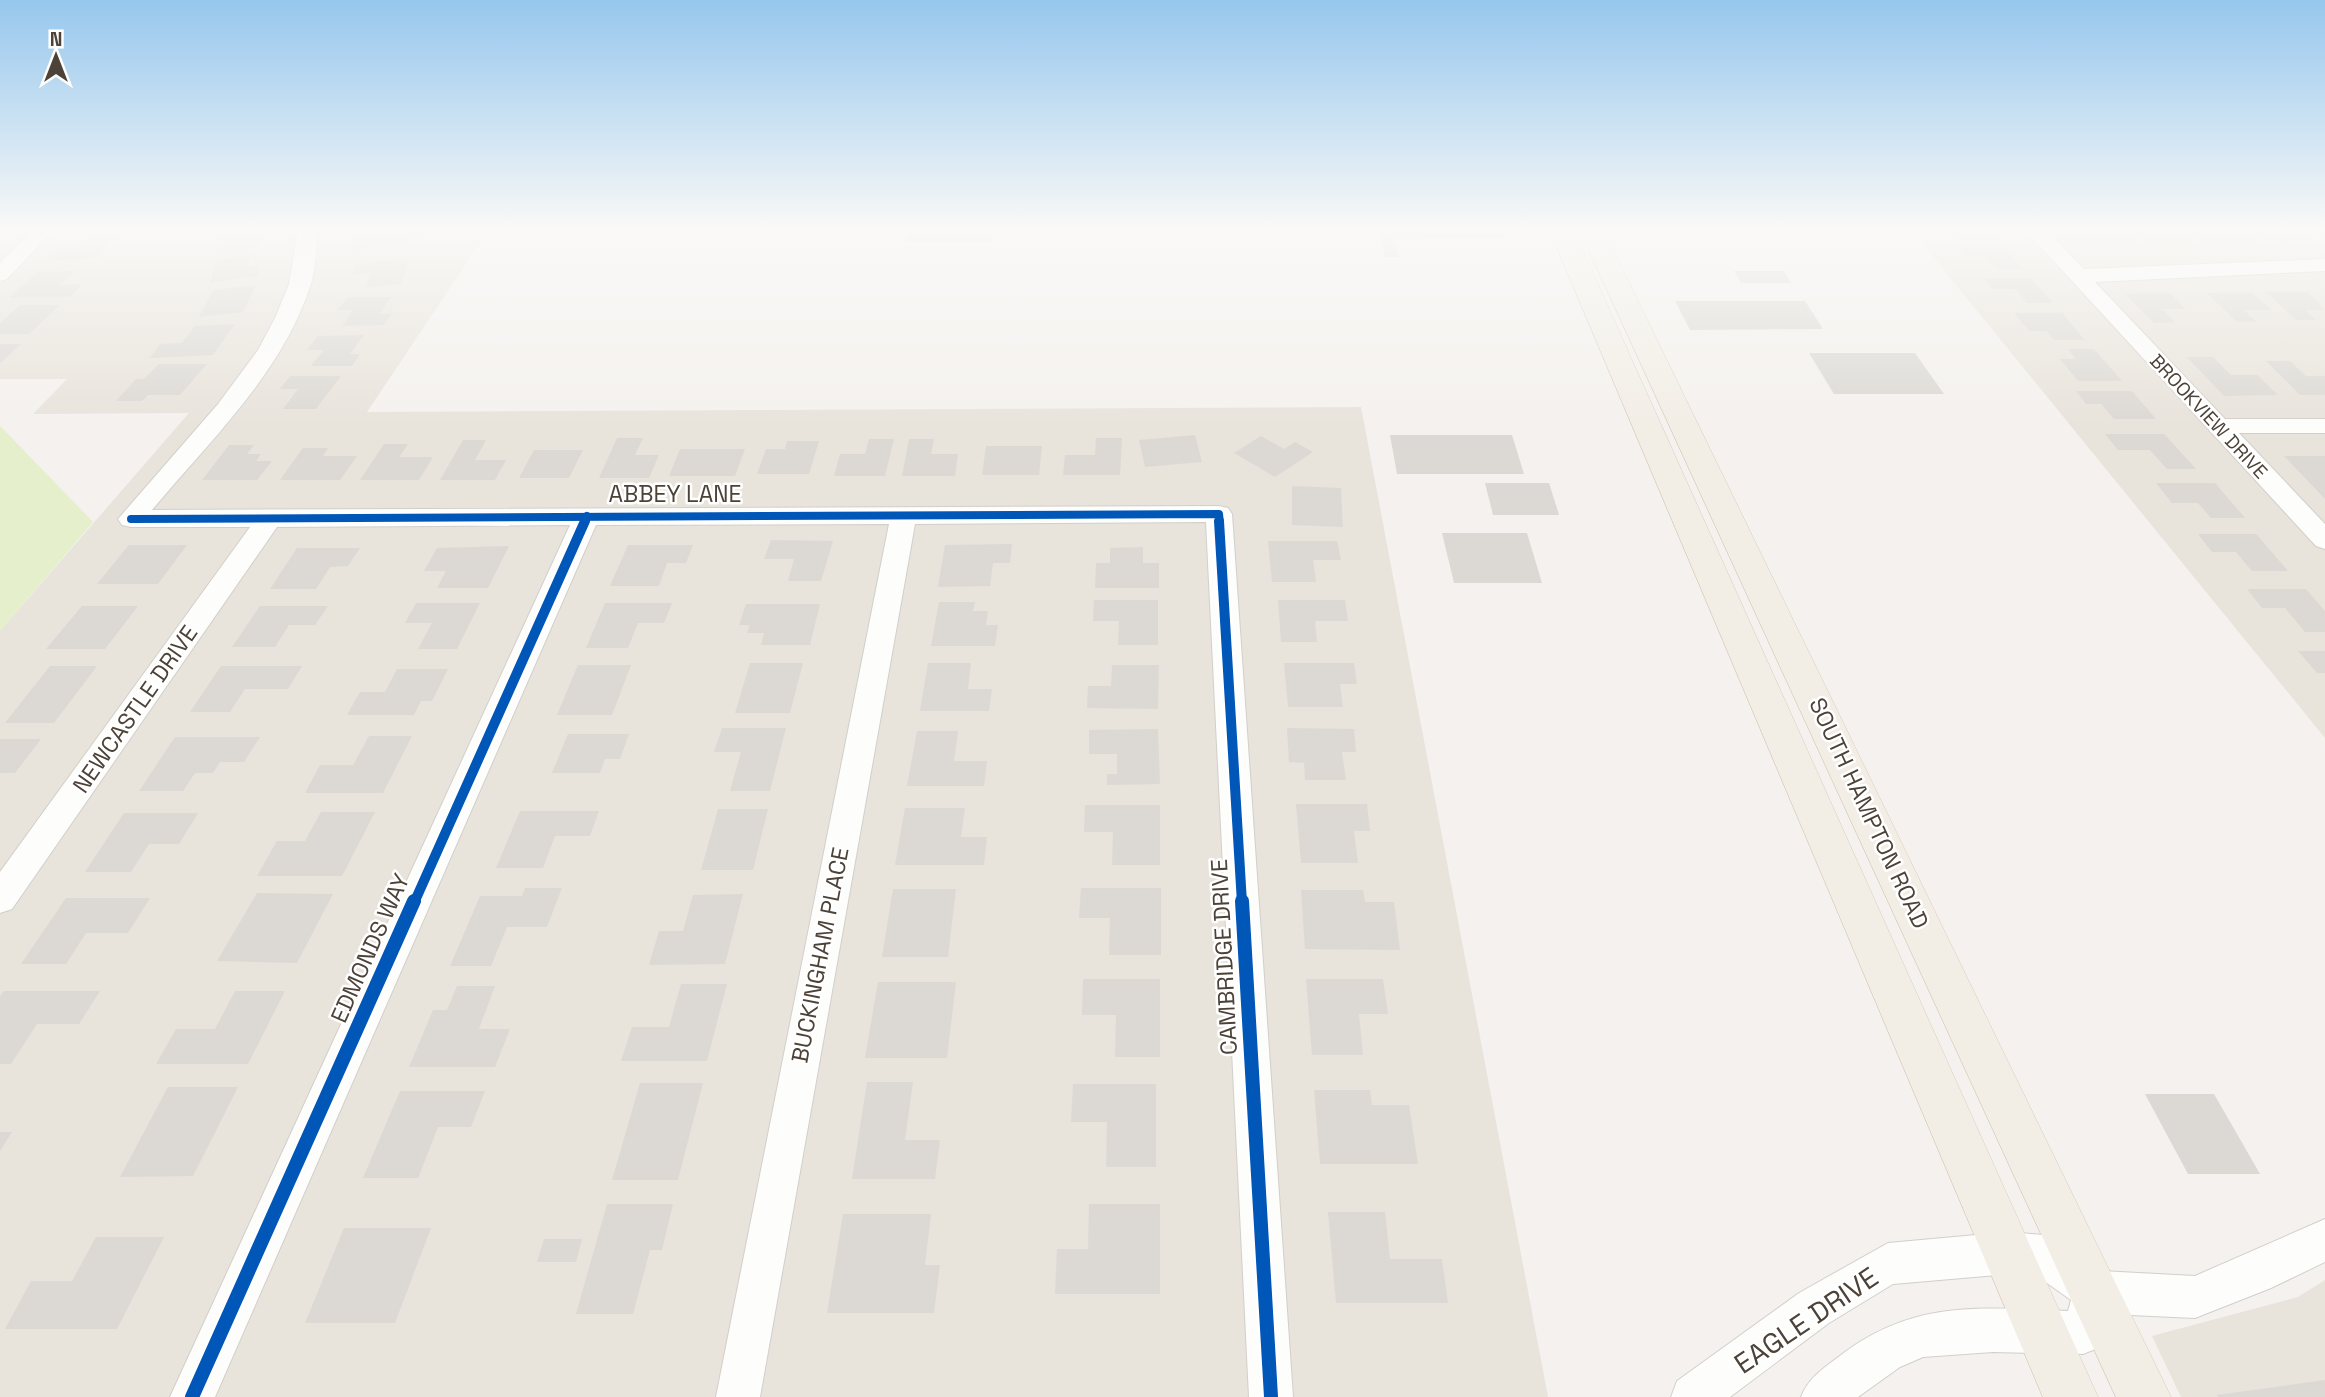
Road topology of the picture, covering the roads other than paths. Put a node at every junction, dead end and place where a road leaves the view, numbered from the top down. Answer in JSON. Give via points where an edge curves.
{"nodes":[{"id":1,"x":295,"y":296,"type":"edge"},
{"id":2,"x":1592,"y":296,"type":"edge"},
{"id":3,"x":1623,"y":296,"type":"edge"},
{"id":4,"x":2098,"y":296,"type":"edge"},
{"id":5,"x":1650,"y":391,"type":"junction"},
{"id":6,"x":2219,"y":426,"type":"junction"},
{"id":7,"x":2325,"y":426,"type":"edge"},
{"id":8,"x":904,"y":514,"type":"junction"},
{"id":9,"x":1219,"y":514,"type":"joint"},
{"id":10,"x":587,"y":516,"type":"junction"},
{"id":11,"x":270,"y":518,"type":"junction"},
{"id":12,"x":2325,"y":540,"type":"edge"},
{"id":13,"x":1824,"y":717,"type":"junction"},
{"id":14,"x":1774,"y":719,"type":"junction"},
{"id":15,"x":0,"y":899,"type":"edge"},
{"id":16,"x":2325,"y":1240,"type":"edge"},
{"id":17,"x":2010,"y":1253,"type":"junction"},
{"id":18,"x":2094,"y":1293,"type":"junction"},
{"id":19,"x":2043,"y":1332,"type":"junction"},
{"id":20,"x":192,"y":1397,"type":"edge"},
{"id":21,"x":738,"y":1397,"type":"edge"},
{"id":22,"x":1271,"y":1397,"type":"edge"},
{"id":23,"x":1693,"y":1397,"type":"edge"},
{"id":24,"x":1823,"y":1397,"type":"edge"},
{"id":25,"x":2071,"y":1397,"type":"edge"},
{"id":26,"x":2144,"y":1397,"type":"edge"}],
"edges":[{"from":1,"to":11,"type":"street","name":"ABBEY LANE","via":[[252,378],[131,519]]},
{"from":2,"to":5,"type":"main road","name":"SOUTH HAMPTON ROAD"},
{"from":3,"to":5,"type":"main road","name":"SOUTH HAMPTON ROAD"},
{"from":4,"to":6,"type":"street","name":"BROOKVIEW DRIVE"},
{"from":5,"to":13,"type":"main road","name":"SOUTH HAMPTON ROAD"},
{"from":5,"to":14,"type":"main road","name":"SOUTH HAMPTON ROAD"},
{"from":6,"to":7,"type":"street"},
{"from":6,"to":12,"type":"street","name":"BROOKVIEW DRIVE"},
{"from":8,"to":9,"type":"street","name":"ABBEY LANE"},
{"from":8,"to":10,"type":"street","name":"ABBEY LANE"},
{"from":8,"to":21,"type":"street","name":"BUCKINGHAM PLACE"},
{"from":9,"to":22,"type":"street","name":"CAMBRIDGE DRIVE"},
{"from":10,"to":11,"type":"street","name":"ABBEY LANE"},
{"from":10,"to":20,"type":"street","name":"EDMONDS WAY"},
{"from":11,"to":15,"type":"street","name":"NEWCASTLE DRIVE"},
{"from":13,"to":14,"type":"main road"},
{"from":13,"to":18,"type":"main road","name":"SOUTH HAMPTON ROAD"},
{"from":14,"to":17,"type":"main road","name":"SOUTH HAMPTON ROAD"},
{"from":16,"to":18,"type":"street","via":[[2195,1297]]},
{"from":17,"to":18,"type":"street","name":"EAGLE DRIVE","via":[[2044,1256]]},
{"from":17,"to":19,"type":"main road","name":"SOUTH HAMPTON ROAD"},
{"from":17,"to":23,"type":"street","name":"EAGLE DRIVE","via":[[1888,1264],[1814,1308]]},
{"from":18,"to":19,"type":"street","via":[[2083,1333]]},
{"from":18,"to":26,"type":"main road","name":"SOUTH HAMPTON ROAD"},
{"from":19,"to":24,"type":"street","via":[[1941,1332],[1910,1338],[1879,1354]]},
{"from":19,"to":25,"type":"main road","name":"SOUTH HAMPTON ROAD"}]}
